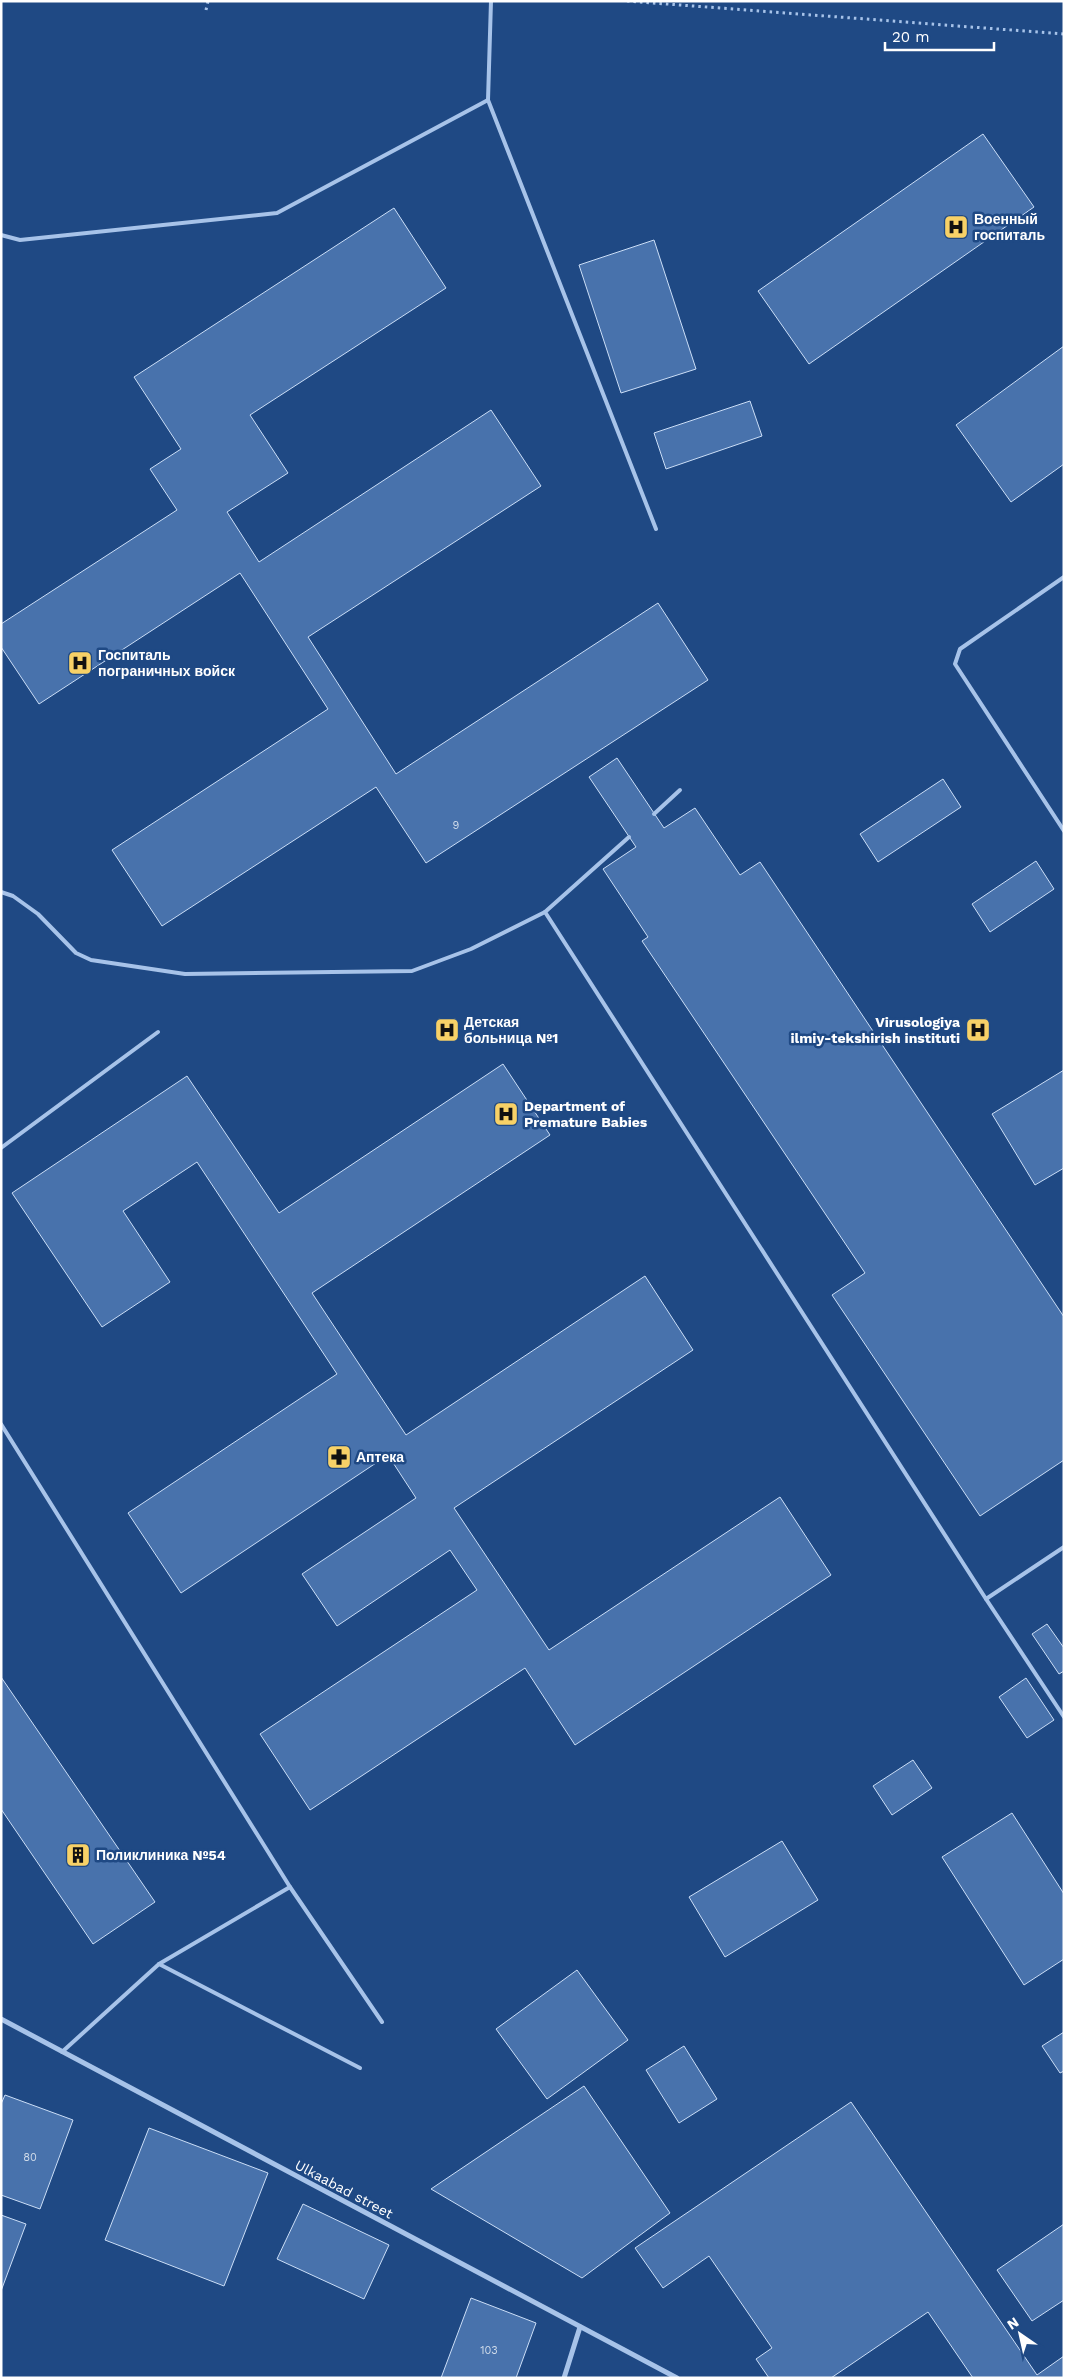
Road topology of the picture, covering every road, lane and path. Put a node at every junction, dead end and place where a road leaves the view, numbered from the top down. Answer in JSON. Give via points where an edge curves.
{"nodes":[{"id":1,"x":208,"y":1,"type":"edge"},
{"id":2,"x":491,"y":1,"type":"edge"},
{"id":3,"x":627,"y":1,"type":"edge"},
{"id":4,"x":206,"y":10,"type":"dead end"},
{"id":5,"x":1064,"y":34,"type":"edge"},
{"id":6,"x":488,"y":100,"type":"junction"},
{"id":7,"x":1,"y":235,"type":"edge"},
{"id":8,"x":656,"y":528,"type":"dead end"},
{"id":9,"x":1064,"y":577,"type":"edge"},
{"id":10,"x":680,"y":790,"type":"dead end"},
{"id":11,"x":654,"y":814,"type":"dead end"},
{"id":12,"x":1064,"y":831,"type":"edge"},
{"id":13,"x":629,"y":837,"type":"dead end"},
{"id":14,"x":1,"y":892,"type":"edge"},
{"id":15,"x":545,"y":912,"type":"junction"},
{"id":16,"x":158,"y":1032,"type":"dead end"},
{"id":17,"x":1,"y":1148,"type":"edge"},
{"id":18,"x":1,"y":1424,"type":"edge"},
{"id":19,"x":1064,"y":1547,"type":"edge"},
{"id":20,"x":986,"y":1599,"type":"junction"},
{"id":21,"x":1064,"y":1717,"type":"edge"},
{"id":22,"x":290,"y":1887,"type":"junction"},
{"id":23,"x":159,"y":1964,"type":"junction"},
{"id":24,"x":1,"y":2019,"type":"edge"},
{"id":25,"x":382,"y":2022,"type":"dead end"},
{"id":26,"x":62,"y":2052,"type":"junction"},
{"id":27,"x":360,"y":2068,"type":"dead end"},
{"id":28,"x":580,"y":2328,"type":"junction"},
{"id":29,"x":564,"y":2378,"type":"edge"},
{"id":30,"x":677,"y":2378,"type":"edge"}],
"edges":[{"from":1,"to":4,"type":"path"},
{"from":2,"to":6,"type":"lane"},
{"from":3,"to":5,"type":"path"},
{"from":6,"to":7,"type":"lane","via":[[277,213],[20,240]]},
{"from":6,"to":8,"type":"lane"},
{"from":9,"to":12,"type":"lane","via":[[960,649],[955,664]]},
{"from":10,"to":11,"type":"lane"},
{"from":13,"to":15,"type":"lane"},
{"from":14,"to":15,"type":"lane","via":[[20,900],[76,953],[91,960],[185,974],[412,971],[470,949]]},
{"from":15,"to":20,"type":"lane"},
{"from":16,"to":17,"type":"lane"},
{"from":18,"to":22,"type":"lane"},
{"from":19,"to":20,"type":"lane"},
{"from":20,"to":21,"type":"lane"},
{"from":22,"to":23,"type":"lane"},
{"from":22,"to":25,"type":"lane"},
{"from":23,"to":26,"type":"lane"},
{"from":23,"to":27,"type":"lane"},
{"from":24,"to":26,"type":"street","name":"Ulkaabad street"},
{"from":26,"to":28,"type":"street","name":"Ulkaabad street"},
{"from":28,"to":29,"type":"street"},
{"from":28,"to":30,"type":"street","name":"Ulkaabad street"}]}
